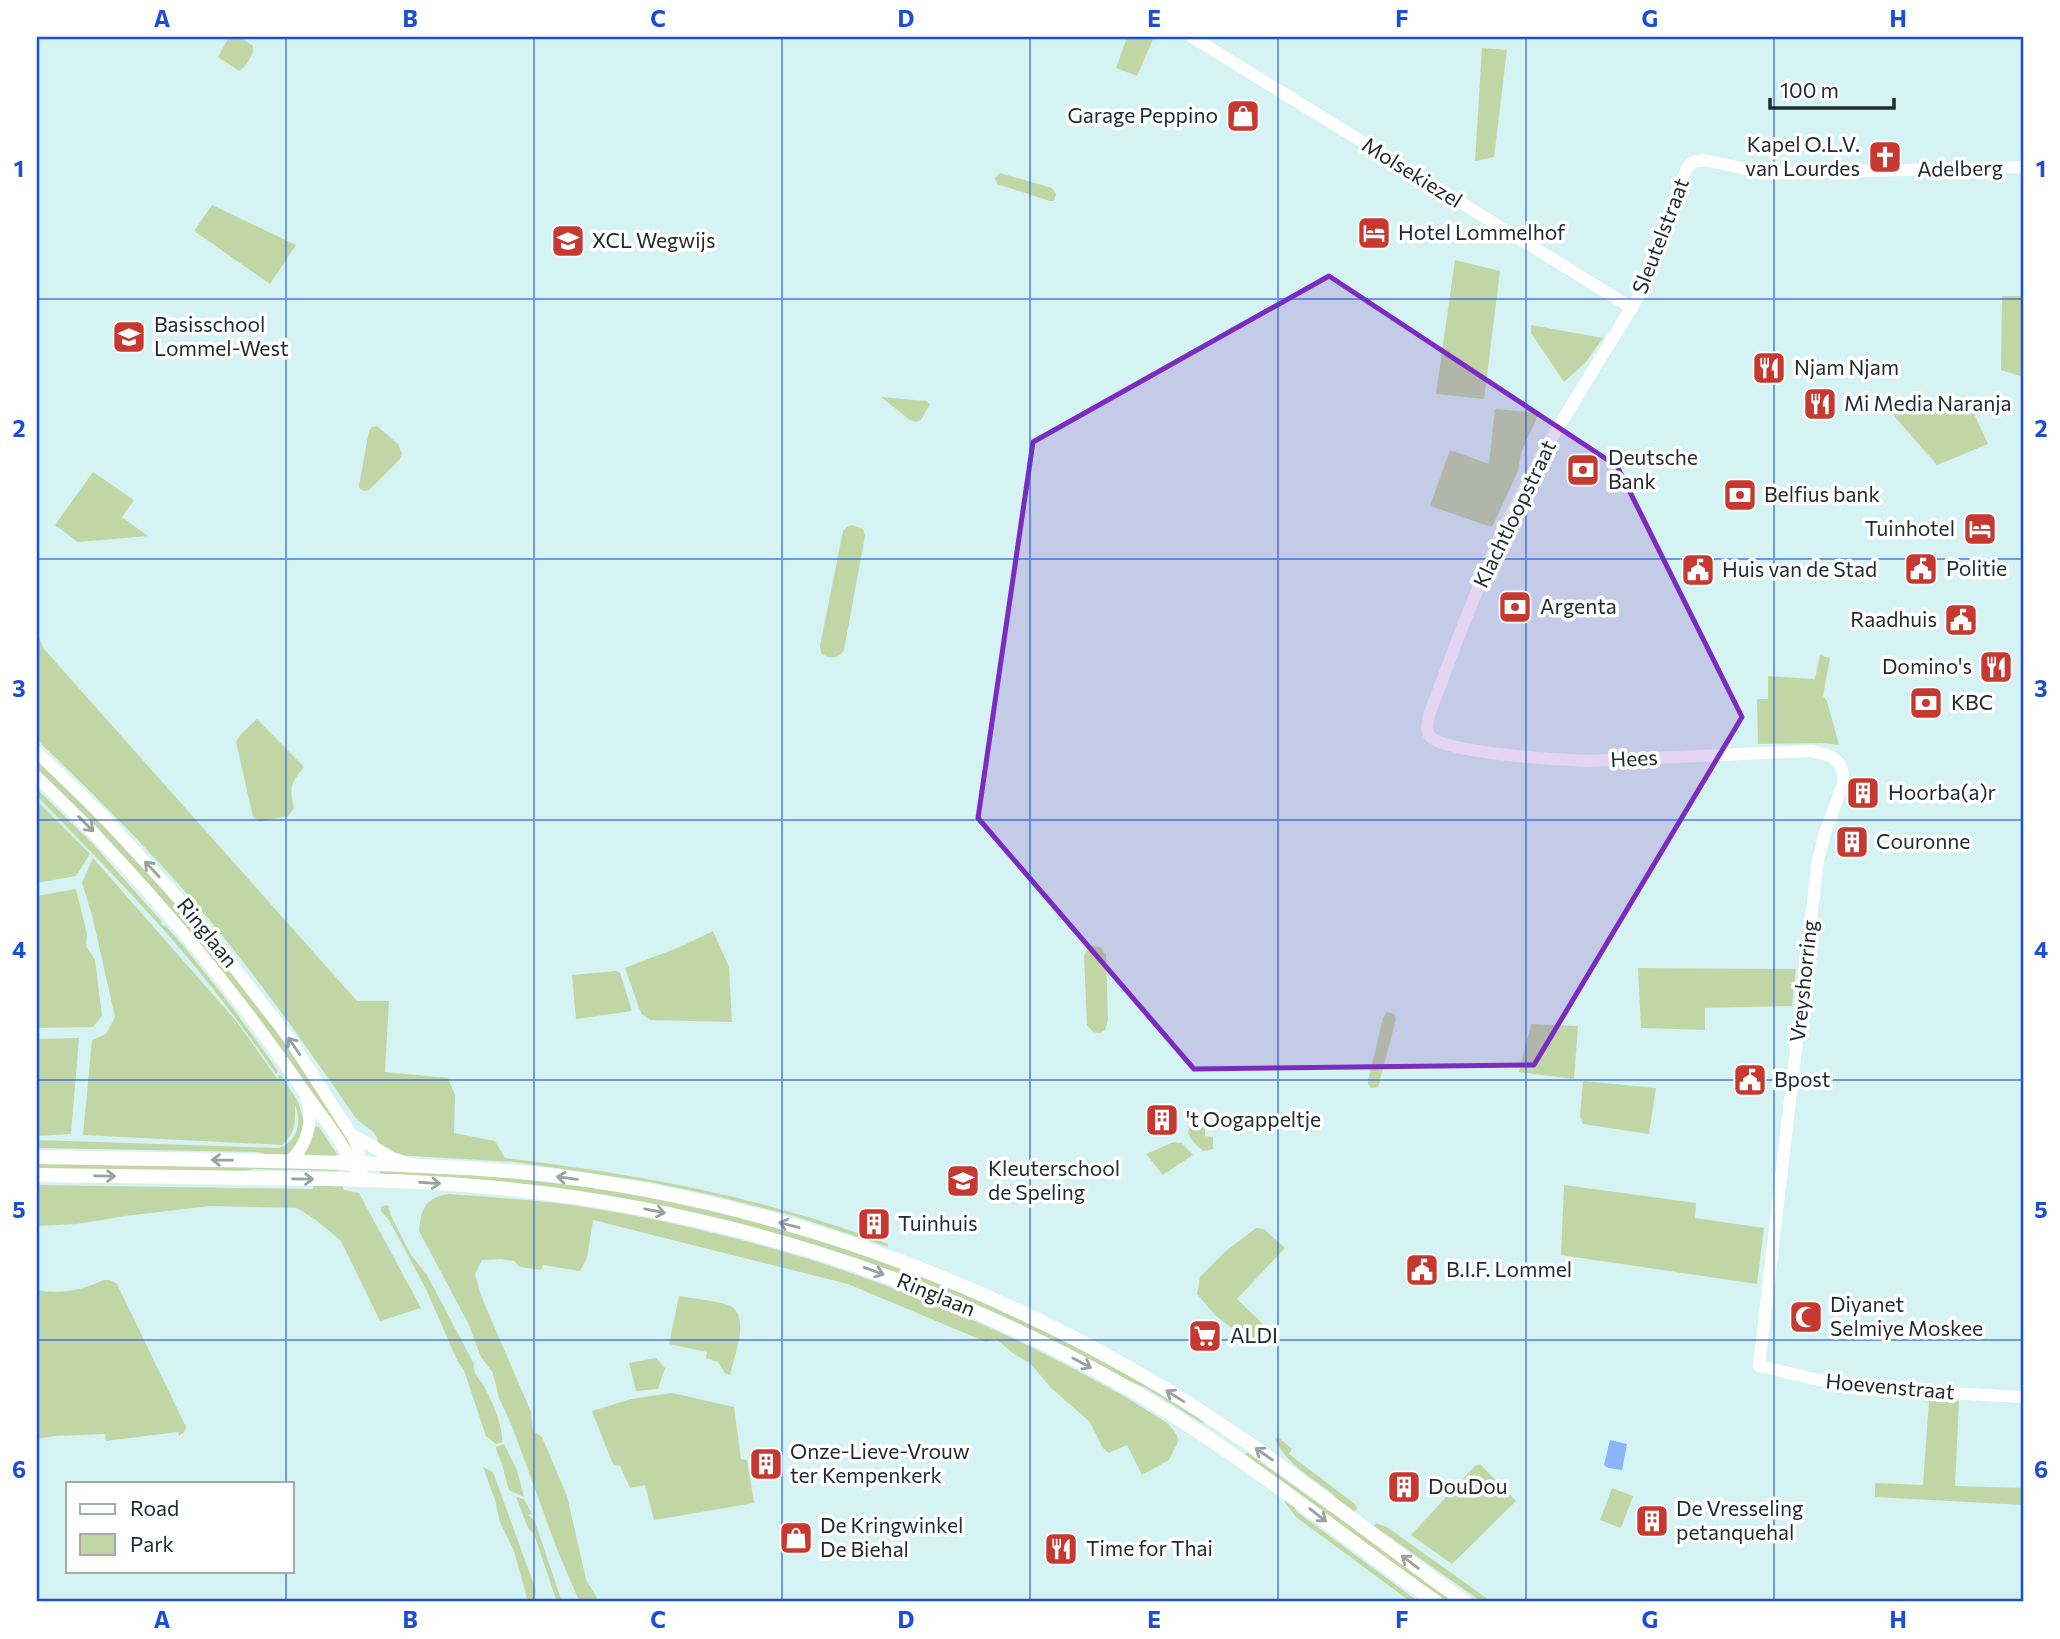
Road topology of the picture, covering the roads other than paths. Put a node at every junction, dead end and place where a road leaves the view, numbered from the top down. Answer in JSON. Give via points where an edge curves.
{"nodes":[{"id":1,"x":1192,"y":37,"type":"edge"},
{"id":2,"x":1690,"y":165,"type":"joint"},
{"id":3,"x":2023,"y":167,"type":"edge"},
{"id":4,"x":1632,"y":308,"type":"junction"},
{"id":5,"x":1427,"y":734,"type":"joint"},
{"id":6,"x":37,"y":752,"type":"edge"},
{"id":7,"x":1842,"y":766,"type":"joint"},
{"id":8,"x":37,"y":777,"type":"edge"},
{"id":9,"x":305,"y":1094,"type":"junction"},
{"id":10,"x":351,"y":1134,"type":"junction"},
{"id":11,"x":37,"y":1157,"type":"edge"},
{"id":12,"x":290,"y":1161,"type":"junction"},
{"id":13,"x":356,"y":1163,"type":"junction"},
{"id":14,"x":414,"y":1165,"type":"junction"},
{"id":15,"x":37,"y":1175,"type":"edge"},
{"id":16,"x":361,"y":1180,"type":"junction"},
{"id":17,"x":1759,"y":1366,"type":"joint"},
{"id":18,"x":2023,"y":1397,"type":"edge"},
{"id":19,"x":1436,"y":1602,"type":"edge"},
{"id":20,"x":1465,"y":1602,"type":"edge"}],
"edges":[{"from":1,"to":4,"type":"main road","name":"Molsekiezel"},
{"from":2,"to":3,"type":"main road","name":"Adelberg","via":[[1704,160],[1786,173]]},
{"from":2,"to":4,"type":"main road","name":"Sleutelstraat"},
{"from":4,"to":5,"type":"main road","name":"Klachtloopstraat","via":[[1542,454],[1500,535],[1429,715]]},
{"from":5,"to":7,"type":"main road","name":"Hees","via":[[1453,746],[1572,760],[1810,751],[1828,755]]},
{"from":10,"to":6,"type":"main road","name":"Ringlaan","one_way":true,"via":[[289,1038],[202,926]]},
{"from":7,"to":17,"type":"main road","name":"Vreyshorring","via":[[1843,784],[1817,870]]},
{"from":8,"to":9,"type":"main road","name":"Ringlaan","one_way":true,"via":[[101,840],[192,942]]},
{"from":9,"to":12,"type":"main road","name":"Ringlaan","via":[[310,1123],[301,1149]]},
{"from":9,"to":13,"type":"main road","name":"Ringlaan"},
{"from":10,"to":13,"type":"main road","name":"Ringlaan","via":[[359,1148]]},
{"from":10,"to":14,"type":"main road","name":"Ringlaan"},
{"from":12,"to":11,"type":"highway","one_way":true},
{"from":12,"to":13,"type":"highway"},
{"from":13,"to":14,"type":"highway","name":"Ringlaan"},
{"from":13,"to":16,"type":"main road","name":"Ringlaan"},
{"from":20,"to":14,"type":"highway","name":"Ringlaan","one_way":true,"via":[[1216,1421],[1091,1347],[963,1286],[871,1251],[736,1210],[579,1179]]},
{"from":15,"to":16,"type":"highway","one_way":true},
{"from":16,"to":19,"type":"highway","name":"Ringlaan","one_way":true,"via":[[539,1192],[664,1212],[802,1247],[920,1288],[1037,1339],[1187,1423]]},
{"from":17,"to":18,"type":"main road","name":"Hoevenstraat","via":[[1853,1388]]}]}
